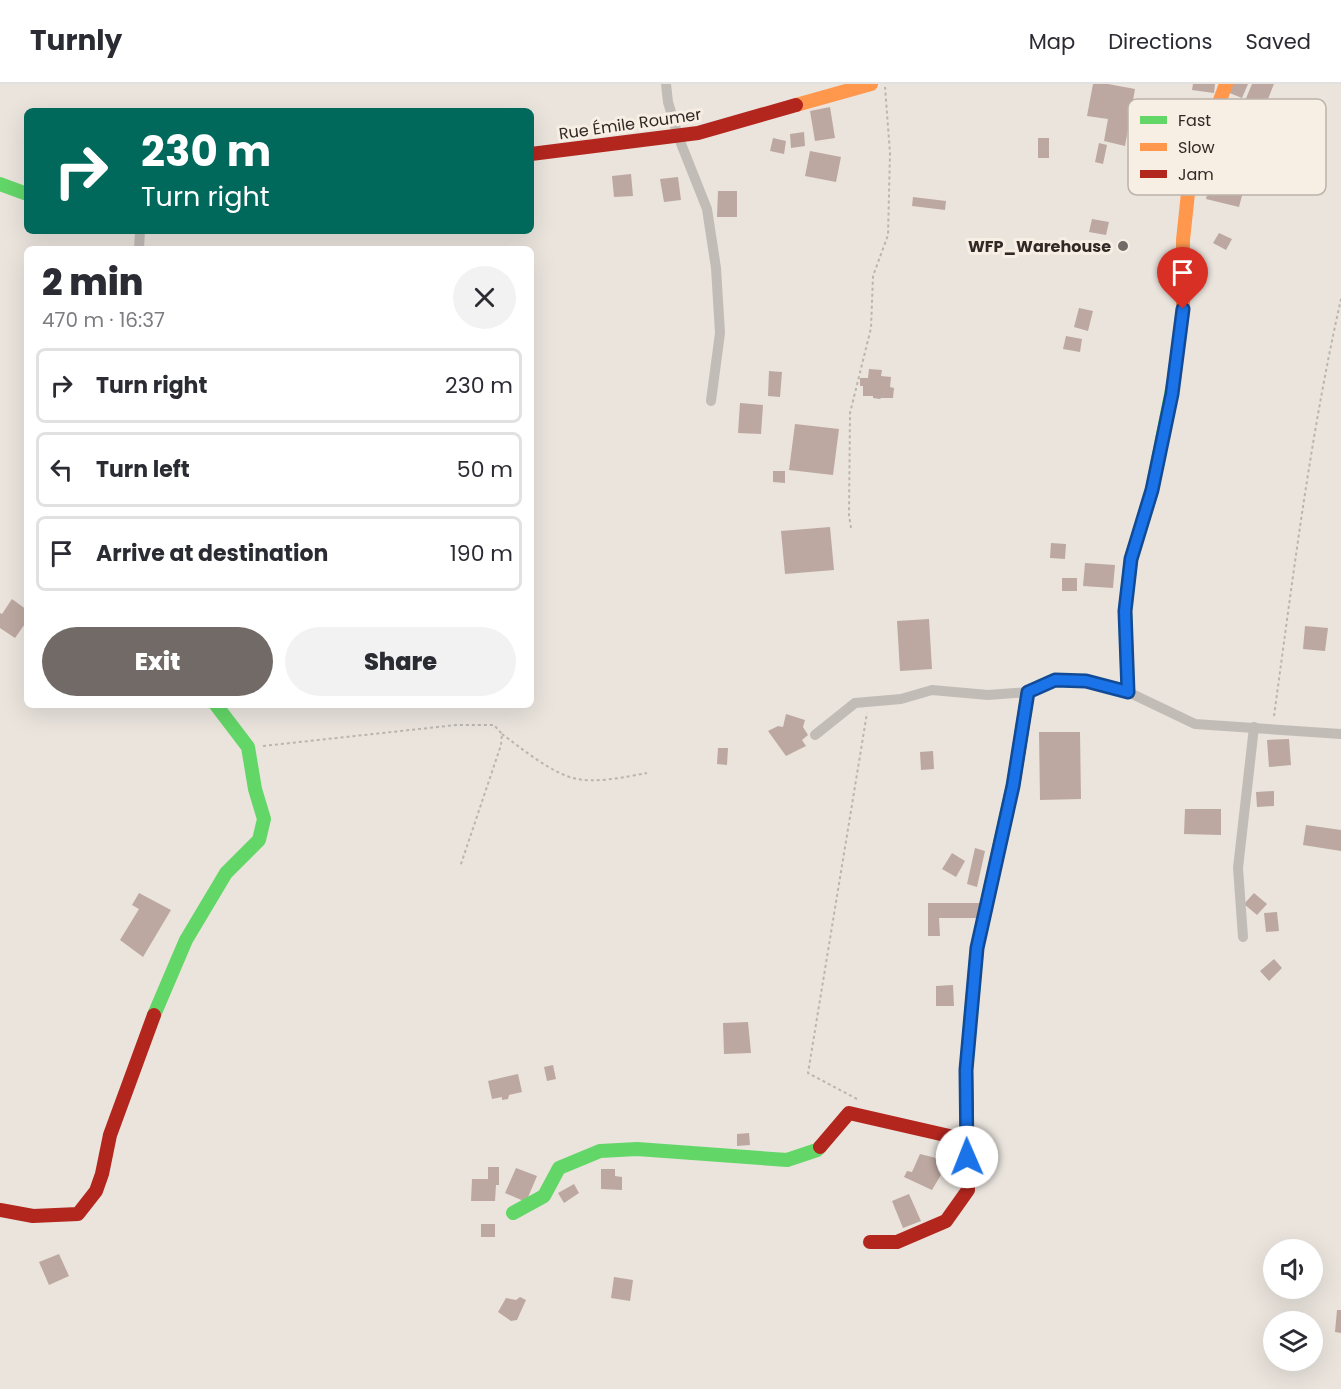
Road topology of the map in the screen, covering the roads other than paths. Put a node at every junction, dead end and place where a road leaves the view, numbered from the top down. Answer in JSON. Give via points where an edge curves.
{"nodes":[{"id":1,"x":666,"y":84,"type":"edge"},
{"id":2,"x":871,"y":84,"type":"edge"},
{"id":3,"x":1226,"y":84,"type":"edge"},
{"id":4,"x":1220,"y":99,"type":"edge"},
{"id":5,"x":678,"y":136,"type":"junction"},
{"id":6,"x":534,"y":153,"type":"edge"},
{"id":7,"x":0,"y":184,"type":"edge"},
{"id":8,"x":24,"y":193,"type":"edge"},
{"id":9,"x":1188,"y":195,"type":"edge"},
{"id":10,"x":711,"y":401,"type":"dead end"},
{"id":11,"x":1028,"y":692,"type":"junction"},
{"id":12,"x":1128,"y":692,"type":"junction"},
{"id":13,"x":218,"y":708,"type":"edge"},
{"id":14,"x":1254,"y":727,"type":"junction"},
{"id":15,"x":1341,"y":734,"type":"edge"},
{"id":16,"x":815,"y":735,"type":"dead end"},
{"id":17,"x":1243,"y":937,"type":"dead end"},
{"id":18,"x":967,"y":1140,"type":"junction"},
{"id":19,"x":0,"y":1210,"type":"edge"},
{"id":20,"x":513,"y":1213,"type":"dead end"},
{"id":21,"x":870,"y":1242,"type":"dead end"}],
"edges":[{"from":1,"to":5,"type":"street"},
{"from":2,"to":5,"type":"street","name":"Rue Émile Roumer","via":[[698,134]]},
{"from":3,"to":4,"type":"street"},
{"from":5,"to":6,"type":"street","name":"Rue Émile Roumer"},
{"from":5,"to":10,"type":"street","via":[[707,209],[716,268],[720,333]]},
{"from":7,"to":8,"type":"street"},
{"from":9,"to":12,"type":"street","via":[[1183,309],[1172,394],[1152,490],[1131,559],[1125,611]]},
{"from":11,"to":12,"type":"street","via":[[1055,680],[1086,681]]},
{"from":11,"to":16,"type":"street","via":[[988,695],[932,690],[901,699],[855,703]]},
{"from":11,"to":18,"type":"street","via":[[1013,786],[977,948],[966,1070]]},
{"from":12,"to":14,"type":"street","via":[[1195,724]]},
{"from":13,"to":19,"type":"street","via":[[248,747],[264,819],[259,840],[226,873],[186,940],[130,1078],[96,1191],[78,1214],[33,1216]]},
{"from":14,"to":15,"type":"street"},
{"from":14,"to":17,"type":"street","via":[[1238,868]]},
{"from":18,"to":20,"type":"street","via":[[849,1113],[817,1150],[787,1160],[647,1150],[600,1151],[559,1168],[544,1196]]},
{"from":18,"to":21,"type":"street","via":[[968,1190],[946,1221],[897,1242]]}]}
